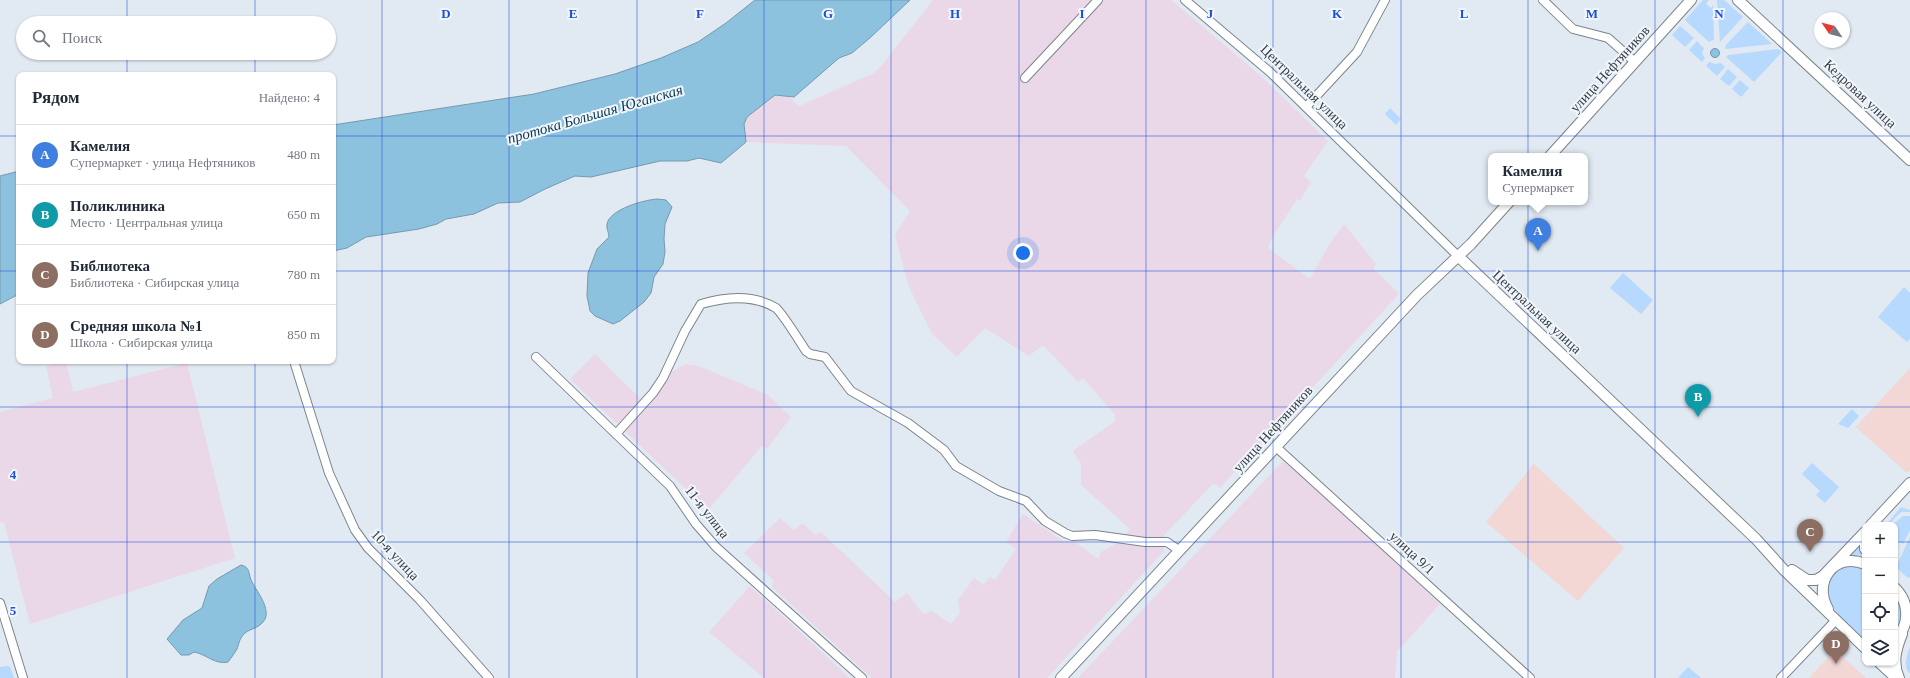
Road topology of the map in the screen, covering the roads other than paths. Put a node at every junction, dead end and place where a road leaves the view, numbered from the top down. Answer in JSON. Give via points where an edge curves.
{"nodes":[{"id":1,"x":1098,"y":0,"type":"edge"},
{"id":2,"x":1186,"y":0,"type":"edge"},
{"id":3,"x":1385,"y":0,"type":"edge"},
{"id":4,"x":1543,"y":0,"type":"edge"},
{"id":5,"x":1691,"y":0,"type":"edge"},
{"id":6,"x":1738,"y":0,"type":"edge"},
{"id":7,"x":1635,"y":62,"type":"junction"},
{"id":8,"x":1025,"y":78,"type":"dead end"},
{"id":9,"x":1306,"y":107,"type":"junction"},
{"id":10,"x":1553,"y":153,"type":"edge"},
{"id":11,"x":1910,"y":160,"type":"edge"},
{"id":12,"x":1506,"y":205,"type":"edge"},
{"id":13,"x":1458,"y":256,"type":"junction"},
{"id":14,"x":536,"y":357,"type":"dead end"},
{"id":15,"x":295,"y":364,"type":"edge"},
{"id":16,"x":616,"y":434,"type":"junction"},
{"id":17,"x":1276,"y":447,"type":"junction"},
{"id":18,"x":1910,"y":483,"type":"edge"},
{"id":19,"x":1875,"y":522,"type":"edge"},
{"id":20,"x":1862,"y":535,"type":"edge"},
{"id":21,"x":1761,"y":544,"type":"junction"},
{"id":22,"x":1180,"y":551,"type":"junction"},
{"id":23,"x":1862,"y":563,"type":"edge"},
{"id":24,"x":1829,"y":570,"type":"junction"},
{"id":25,"x":1898,"y":592,"type":"edge"},
{"id":26,"x":0,"y":604,"type":"edge"},
{"id":27,"x":1834,"y":618,"type":"junction"},
{"id":28,"x":1904,"y":628,"type":"junction"},
{"id":29,"x":1898,"y":636,"type":"edge"},
{"id":30,"x":1855,"y":639,"type":"junction"},
{"id":31,"x":1862,"y":643,"type":"edge"},
{"id":32,"x":1862,"y":645,"type":"edge"},
{"id":33,"x":1883,"y":666,"type":"edge"},
{"id":34,"x":22,"y":678,"type":"edge"},
{"id":35,"x":489,"y":678,"type":"edge"},
{"id":36,"x":862,"y":678,"type":"edge"},
{"id":37,"x":1061,"y":678,"type":"edge"},
{"id":38,"x":1530,"y":678,"type":"edge"},
{"id":39,"x":1781,"y":678,"type":"edge"},
{"id":40,"x":1896,"y":678,"type":"edge"},
{"id":41,"x":1899,"y":678,"type":"edge"}],
"edges":[{"from":1,"to":8,"type":"street"},
{"from":2,"to":9,"type":"street","name":"Центральная улица","via":[[1255,58]]},
{"from":3,"to":9,"type":"street","via":[[1357,52]]},
{"from":4,"to":7,"type":"street","via":[[1573,29],[1608,38]]},
{"from":5,"to":7,"type":"street","name":"улица Нефтяников"},
{"from":6,"to":11,"type":"street","name":"Кедровая улица"},
{"from":7,"to":10,"type":"street","name":"улица Нефтяников"},
{"from":9,"to":13,"type":"street","name":"Центральная улица"},
{"from":12,"to":13,"type":"street","name":"улица Нефтяников"},
{"from":13,"to":17,"type":"street","name":"улица Нефтяников","via":[[1417,295]]},
{"from":13,"to":21,"type":"street","name":"Центральная улица"},
{"from":14,"to":16,"type":"street","name":"11-я улица"},
{"from":15,"to":35,"type":"street","name":"10-я улица","via":[[329,473],[355,530],[368,548],[420,600]]},
{"from":16,"to":22,"type":"street","via":[[663,378],[701,304],[733,297],[752,300],[777,309],[806,351],[825,358],[846,386],[856,394],[908,423],[944,450],[956,466],[999,491],[1026,500],[1045,521],[1065,533],[1072,536],[1095,535],[1145,542],[1167,542]]},
{"from":16,"to":36,"type":"street","name":"11-я улица","via":[[670,486],[696,524],[716,547]]},
{"from":17,"to":22,"type":"street","name":"улица Нефтяников"},
{"from":17,"to":38,"type":"street","name":"улица 9/1"},
{"from":18,"to":19,"type":"street"},
{"from":20,"to":24,"type":"street"},
{"from":21,"to":24,"type":"street","via":[[1807,580],[1820,578]]},
{"from":21,"to":27,"type":"street","name":"Центральная улица"},
{"from":22,"to":37,"type":"street","name":"улица Нефтяников"},
{"from":23,"to":24,"type":"street","via":[[1844,562]]},
{"from":24,"to":27,"type":"street","via":[[1824,579],[1822,594]]},
{"from":25,"to":28,"type":"street","via":[[1906,606],[1907,620]]},
{"from":26,"to":34,"type":"street"},
{"from":27,"to":30,"type":"street","name":"Центральная улица"},
{"from":27,"to":39,"type":"street"},
{"from":28,"to":29,"type":"street"},
{"from":28,"to":41,"type":"street","via":[[1895,656]]},
{"from":30,"to":31,"type":"street"},
{"from":30,"to":32,"type":"street","name":"Центральная улица"},
{"from":33,"to":40,"type":"street"}]}
